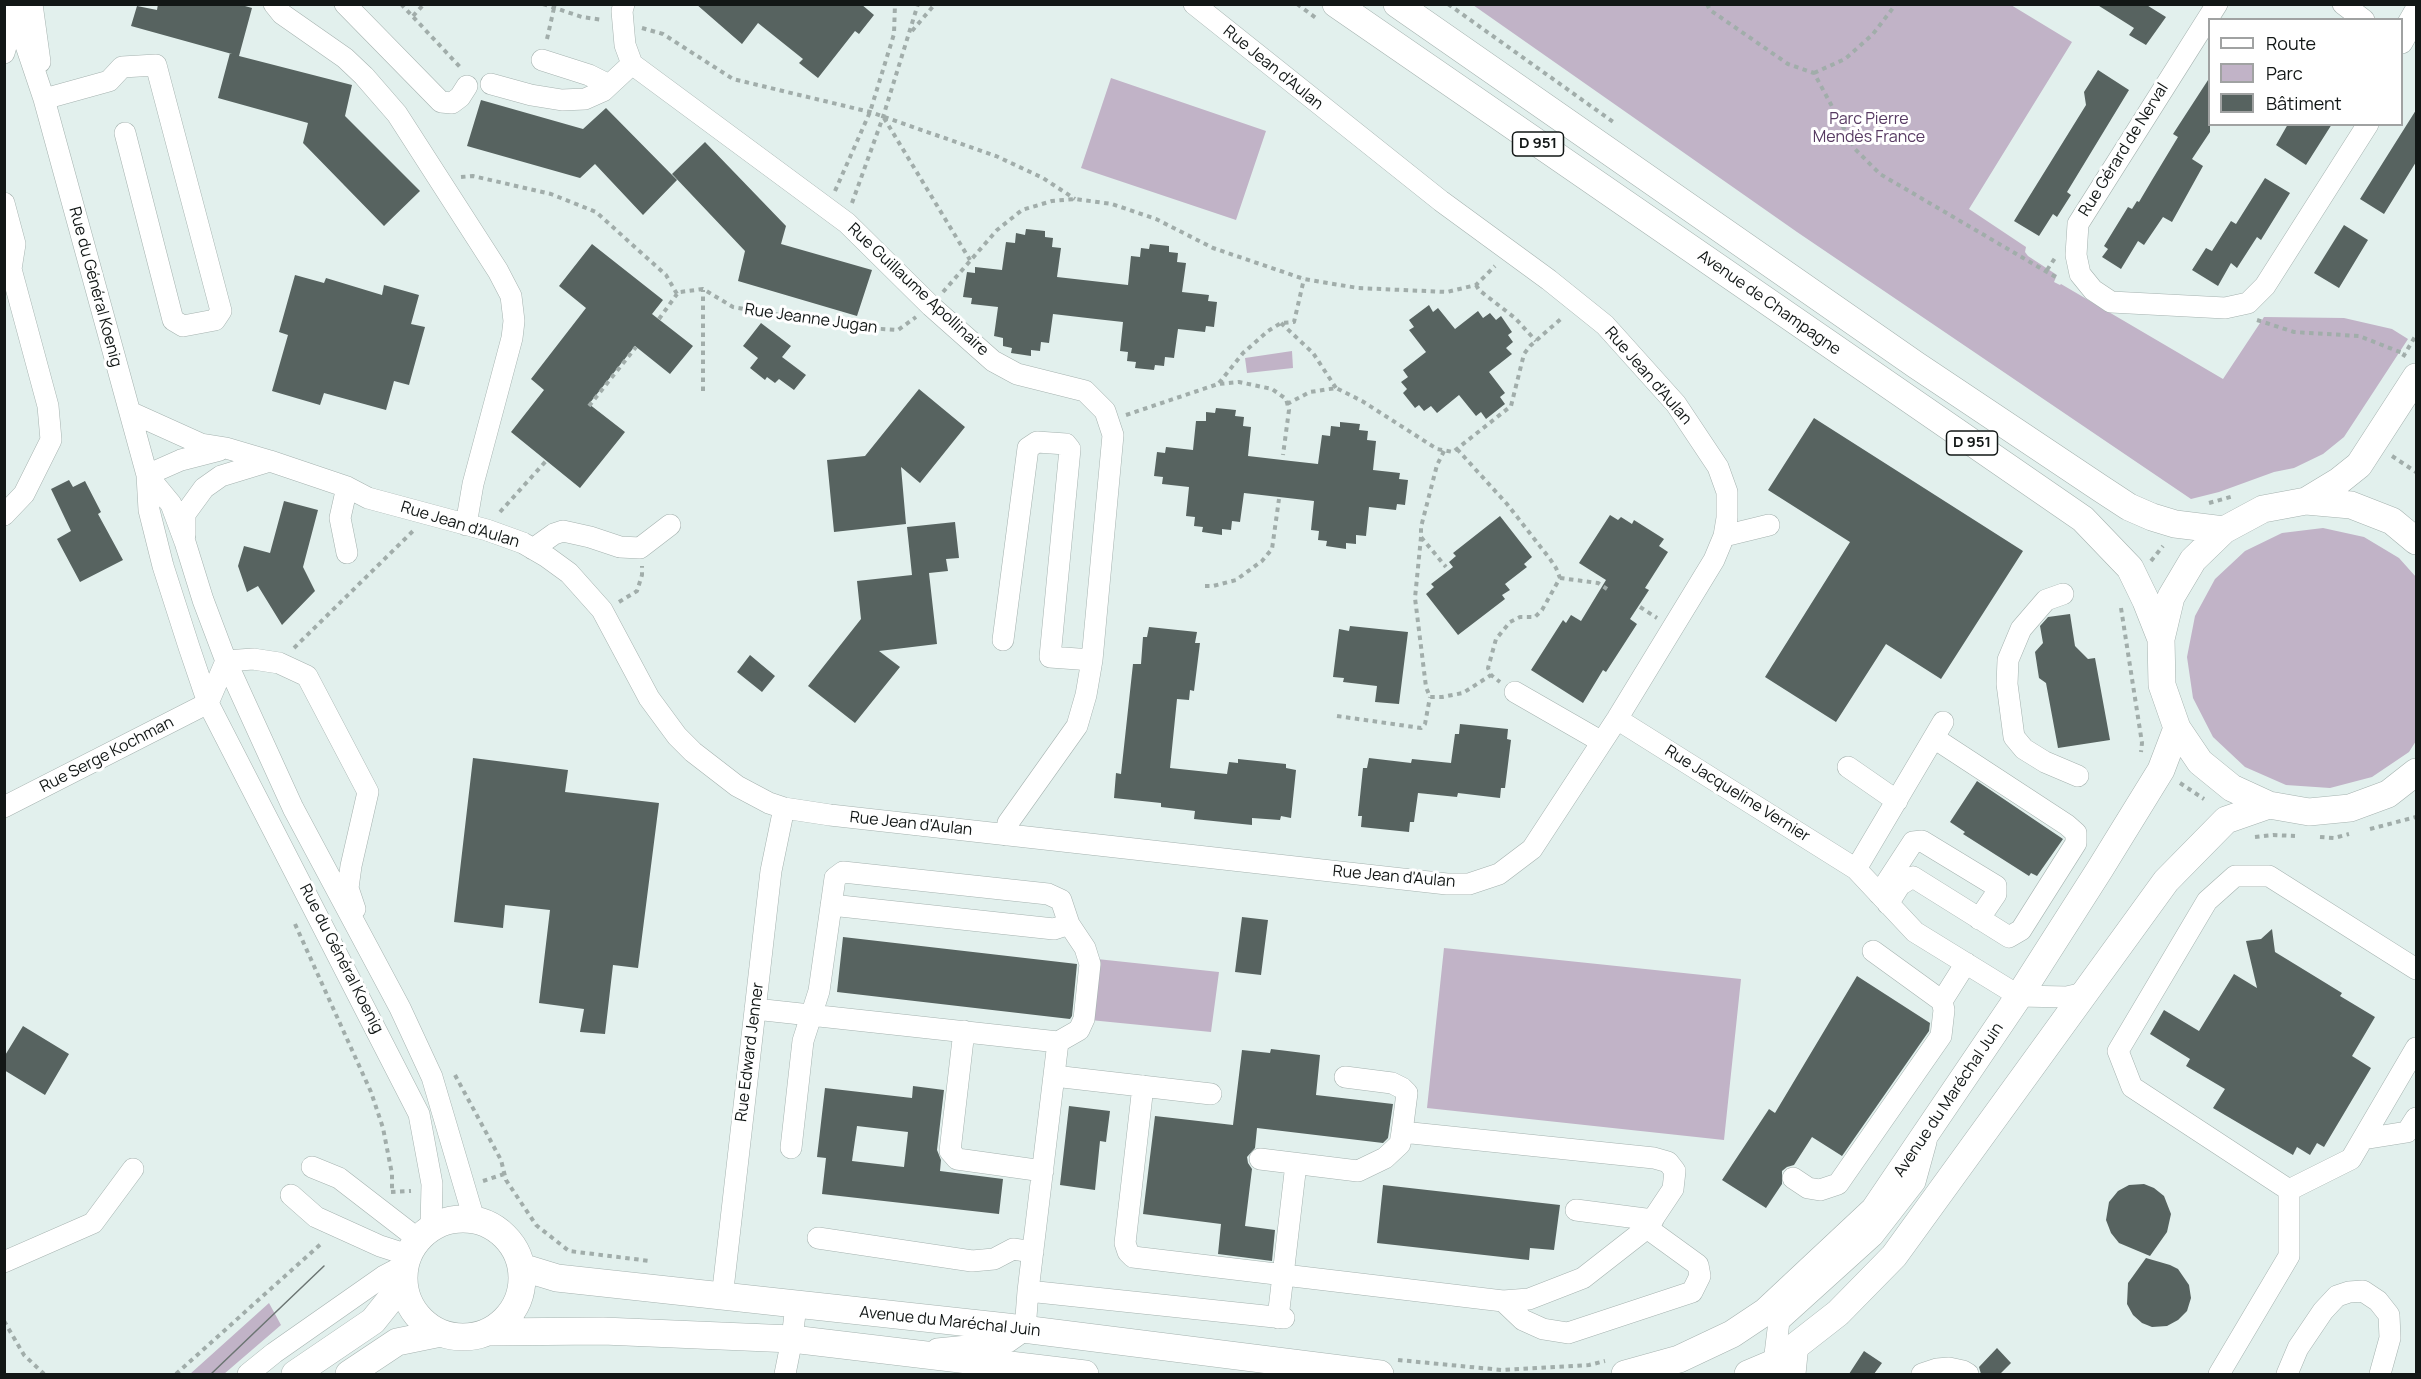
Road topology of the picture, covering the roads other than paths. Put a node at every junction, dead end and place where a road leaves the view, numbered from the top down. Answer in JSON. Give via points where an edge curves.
{"nodes":[{"id":1,"x":274,"y":4,"type":"edge"},
{"id":2,"x":345,"y":4,"type":"edge"},
{"id":3,"x":1194,"y":4,"type":"edge"},
{"id":4,"x":1336,"y":4,"type":"edge"},
{"id":5,"x":1397,"y":4,"type":"edge"},
{"id":6,"x":2343,"y":4,"type":"edge"},
{"id":7,"x":2211,"y":7,"type":"edge"},
{"id":8,"x":19,"y":8,"type":"edge"},
{"id":9,"x":2416,"y":9,"type":"edge"},
{"id":10,"x":624,"y":13,"type":"edge"},
{"id":11,"x":2361,"y":18,"type":"edge"},
{"id":12,"x":2403,"y":41,"type":"edge"},
{"id":13,"x":4,"y":53,"type":"edge"},
{"id":14,"x":542,"y":60,"type":"road end"},
{"id":15,"x":632,"y":64,"type":"junction"},
{"id":16,"x":491,"y":84,"type":"dead end"},
{"id":17,"x":609,"y":85,"type":"junction"},
{"id":18,"x":467,"y":86,"type":"road end"},
{"id":19,"x":44,"y":99,"type":"junction"},
{"id":20,"x":2366,"y":126,"type":"edge"},
{"id":21,"x":125,"y":133,"type":"dead end"},
{"id":22,"x":4,"y":203,"type":"edge"},
{"id":23,"x":8,"y":269,"type":"edge"},
{"id":24,"x":2411,"y":366,"type":"edge"},
{"id":25,"x":130,"y":412,"type":"junction"},
{"id":26,"x":226,"y":448,"type":"junction"},
{"id":27,"x":270,"y":461,"type":"junction"},
{"id":28,"x":147,"y":475,"type":"junction"},
{"id":29,"x":347,"y":487,"type":"junction"},
{"id":30,"x":204,"y":488,"type":"junction"},
{"id":31,"x":2306,"y":501,"type":"junction"},
{"id":32,"x":4,"y":515,"type":"edge"},
{"id":33,"x":466,"y":525,"type":"junction"},
{"id":34,"x":670,"y":525,"type":"dead end"},
{"id":35,"x":1769,"y":525,"type":"dead end"},
{"id":36,"x":2224,"y":530,"type":"junction"},
{"id":37,"x":1724,"y":536,"type":"junction"},
{"id":38,"x":2416,"y":541,"type":"edge"},
{"id":39,"x":185,"y":542,"type":"junction"},
{"id":40,"x":533,"y":549,"type":"junction"},
{"id":41,"x":347,"y":553,"type":"dead end"},
{"id":42,"x":2063,"y":594,"type":"dead end"},
{"id":43,"x":2161,"y":639,"type":"junction"},
{"id":44,"x":1003,"y":640,"type":"dead end"},
{"id":45,"x":1092,"y":660,"type":"junction"},
{"id":46,"x":226,"y":661,"type":"junction"},
{"id":47,"x":1515,"y":692,"type":"road end"},
{"id":48,"x":208,"y":703,"type":"junction"},
{"id":49,"x":1617,"y":719,"type":"junction"},
{"id":50,"x":2177,"y":728,"type":"junction"},
{"id":51,"x":1602,"y":742,"type":"junction"},
{"id":52,"x":1848,"y":767,"type":"dead end"},
{"id":53,"x":2416,"y":772,"type":"edge"},
{"id":54,"x":2078,"y":776,"type":"dead end"},
{"id":55,"x":2416,"y":789,"type":"edge"},
{"id":56,"x":2388,"y":794,"type":"junction"},
{"id":57,"x":1897,"y":801,"type":"junction"},
{"id":58,"x":2269,"y":805,"type":"junction"},
{"id":59,"x":4,"y":807,"type":"edge"},
{"id":60,"x":784,"y":808,"type":"junction"},
{"id":61,"x":1006,"y":835,"type":"junction"},
{"id":62,"x":1856,"y":869,"type":"junction"},
{"id":63,"x":1884,"y":899,"type":"junction"},
{"id":64,"x":831,"y":905,"type":"junction"},
{"id":65,"x":1978,"y":919,"type":"junction"},
{"id":66,"x":1069,"y":924,"type":"junction"},
{"id":67,"x":367,"y":945,"type":"junction"},
{"id":68,"x":1873,"y":951,"type":"dead end"},
{"id":69,"x":1966,"y":963,"type":"junction"},
{"id":70,"x":2416,"y":969,"type":"edge"},
{"id":71,"x":2084,"y":993,"type":"junction"},
{"id":72,"x":2019,"y":996,"type":"junction"},
{"id":73,"x":1942,"y":1001,"type":"junction"},
{"id":74,"x":755,"y":1009,"type":"junction"},
{"id":75,"x":812,"y":1015,"type":"junction"},
{"id":76,"x":964,"y":1031,"type":"junction"},
{"id":77,"x":1058,"y":1042,"type":"junction"},
{"id":78,"x":2416,"y":1048,"type":"edge"},
{"id":79,"x":1054,"y":1076,"type":"junction"},
{"id":80,"x":1345,"y":1077,"type":"dead end"},
{"id":81,"x":1143,"y":1086,"type":"junction"},
{"id":82,"x":1211,"y":1094,"type":"dead end"},
{"id":83,"x":2416,"y":1118,"type":"edge"},
{"id":84,"x":1930,"y":1130,"type":"junction"},
{"id":85,"x":1402,"y":1132,"type":"junction"},
{"id":86,"x":2363,"y":1139,"type":"junction"},
{"id":87,"x":791,"y":1148,"type":"dead end"},
{"id":88,"x":1260,"y":1159,"type":"dead end"},
{"id":89,"x":1296,"y":1164,"type":"junction"},
{"id":90,"x":312,"y":1167,"type":"dead end"},
{"id":91,"x":133,"y":1169,"type":"dead end"},
{"id":92,"x":1043,"y":1171,"type":"junction"},
{"id":93,"x":1793,"y":1178,"type":"dead end"},
{"id":94,"x":2289,"y":1190,"type":"junction"},
{"id":95,"x":291,"y":1195,"type":"dead end"},
{"id":96,"x":1576,"y":1210,"type":"dead end"},
{"id":97,"x":474,"y":1219,"type":"junction"},
{"id":98,"x":1650,"y":1224,"type":"junction"},
{"id":99,"x":818,"y":1238,"type":"dead end"},
{"id":100,"x":1033,"y":1251,"type":"junction"},
{"id":101,"x":413,"y":1252,"type":"junction"},
{"id":102,"x":4,"y":1262,"type":"edge"},
{"id":103,"x":521,"y":1266,"type":"junction"},
{"id":104,"x":1283,"y":1275,"type":"junction"},
{"id":105,"x":1028,"y":1291,"type":"junction"},
{"id":106,"x":722,"y":1298,"type":"junction"},
{"id":107,"x":1503,"y":1301,"type":"junction"},
{"id":108,"x":796,"y":1305,"type":"junction"},
{"id":109,"x":487,"y":1332,"type":"junction"},
{"id":110,"x":441,"y":1333,"type":"junction"},
{"id":111,"x":1016,"y":1336,"type":"junction"},
{"id":112,"x":792,"y":1339,"type":"junction"},
{"id":113,"x":898,"y":1352,"type":"junction"},
{"id":114,"x":1389,"y":1367,"type":"edge"},
{"id":115,"x":1618,"y":1367,"type":"edge"},
{"id":116,"x":1781,"y":1370,"type":"edge"},
{"id":117,"x":248,"y":1374,"type":"edge"},
{"id":118,"x":296,"y":1374,"type":"edge"},
{"id":119,"x":349,"y":1374,"type":"edge"},
{"id":120,"x":785,"y":1374,"type":"edge"},
{"id":121,"x":1085,"y":1374,"type":"edge"},
{"id":122,"x":1748,"y":1374,"type":"edge"},
{"id":123,"x":1922,"y":1374,"type":"edge"},
{"id":124,"x":1968,"y":1374,"type":"edge"},
{"id":125,"x":2219,"y":1374,"type":"edge"},
{"id":126,"x":2287,"y":1374,"type":"edge"},
{"id":127,"x":2380,"y":1374,"type":"edge"}],
"edges":[{"from":1,"to":33,"type":"street","via":[[364,76],[398,114],[507,286],[514,308],[512,338]]},
{"from":2,"to":18,"type":"street","via":[[441,102],[452,103]]},
{"from":3,"to":37,"type":"street","name":"Rue Jean d'Aulan","via":[[1605,325],[1676,404],[1718,467],[1727,492]]},
{"from":4,"to":43,"type":"main road","name":"Avenue de Champagne","number":"D 951","via":[[2083,519],[2130,568],[2127,590],[2146,601]]},
{"from":5,"to":36,"type":"main road","name":"Avenue de Champagne","number":"D 951","via":[[1916,365],[2129,507],[2175,524]]},
{"from":6,"to":11,"type":"street"},
{"from":7,"to":20,"type":"street","name":"Rue Gérard de Nerval","via":[[2078,224],[2076,255],[2080,274],[2093,290],[2111,302],[2225,308],[2248,303],[2265,286]]},
{"from":8,"to":13,"type":"street"},
{"from":8,"to":19,"type":"street","name":"Rue du Général Koenig"},
{"from":9,"to":12,"type":"street"},
{"from":10,"to":15,"type":"street","via":[[625,45]]},
{"from":14,"to":17,"type":"street"},
{"from":15,"to":17,"type":"street"},
{"from":15,"to":45,"type":"street","name":"Rue Guillaume Apollinaire","via":[[847,223],[931,306],[1001,365],[1017,374],[1085,391],[1105,411],[1113,435]]},
{"from":16,"to":17,"type":"street","via":[[562,100],[585,99]]},
{"from":19,"to":21,"type":"street","via":[[109,81],[122,68],[156,65],[221,311],[215,320],[183,326],[173,320]]},
{"from":19,"to":25,"type":"street","name":"Rue du Général Koenig"},
{"from":22,"to":23,"type":"street","via":[[15,244]]},
{"from":23,"to":32,"type":"street","via":[[48,406],[51,440],[24,494]]},
{"from":24,"to":31,"type":"main road","via":[[2359,465]]},
{"from":25,"to":26,"type":"street","name":"Rue Jean d'Aulan","via":[[201,444]]},
{"from":25,"to":28,"type":"street","name":"Rue du Général Koenig"},
{"from":26,"to":27,"type":"street","name":"Rue Jean d'Aulan"},
{"from":26,"to":28,"type":"street","via":[[181,460]]},
{"from":27,"to":29,"type":"street","name":"Rue Jean d'Aulan"},
{"from":27,"to":30,"type":"street","via":[[221,476]]},
{"from":28,"to":30,"type":"street","via":[[183,491]]},
{"from":28,"to":39,"type":"street","name":"Rue du Général Koenig","via":[[171,504]]},
{"from":28,"to":48,"type":"street","name":"Rue du Général Koenig","via":[[149,510],[163,566]]},
{"from":29,"to":33,"type":"street","name":"Rue Jean d'Aulan","via":[[368,498]]},
{"from":29,"to":41,"type":"street","via":[[340,518]]},
{"from":30,"to":39,"type":"street","via":[[185,514]]},
{"from":31,"to":36,"type":"main road","via":[[2263,509]]},
{"from":31,"to":38,"type":"main road","via":[[2350,505],[2392,521]]},
{"from":33,"to":40,"type":"street","name":"Rue Jean d'Aulan"},
{"from":34,"to":40,"type":"street","via":[[640,548],[620,548],[563,531]]},
{"from":35,"to":37,"type":"street"},
{"from":36,"to":43,"type":"main road","via":[[2193,560],[2171,597]]},
{"from":37,"to":49,"type":"street","name":"Rue Jean d'Aulan","via":[[1714,560]]},
{"from":39,"to":46,"type":"street","name":"Rue du Général Koenig"},
{"from":40,"to":60,"type":"street","name":"Rue Jean d'Aulan","via":[[569,573],[602,610],[649,698],[677,736],[737,786]]},
{"from":42,"to":54,"type":"street","via":[[2046,600],[2021,629],[2008,660],[2007,684],[2014,737],[2024,749],[2045,762]]},
{"from":43,"to":50,"type":"main road","via":[[2162,685]]},
{"from":44,"to":45,"type":"street","via":[[1028,448],[1036,442],[1066,444],[1070,449],[1050,657]]},
{"from":45,"to":61,"type":"street","name":"Rue Guillaume Apollinaire","via":[[1077,726],[1008,823]]},
{"from":46,"to":48,"type":"street"},
{"from":46,"to":67,"type":"street","name":"Rue du Général Koenig","via":[[293,808]]},
{"from":46,"to":67,"type":"street","name":"Rue du Général Koenig","via":[[253,659],[279,663],[307,676],[368,792],[348,888]]},
{"from":47,"to":51,"type":"street"},
{"from":48,"to":59,"type":"street","name":"Rue Serge Kochman"},
{"from":48,"to":101,"type":"street","name":"Rue du Général Koenig","via":[[419,1114],[432,1184]]},
{"from":49,"to":51,"type":"street","name":"Rue Jean d'Aulan"},
{"from":49,"to":62,"type":"street","name":"Rue Jacqueline Vernier"},
{"from":50,"to":58,"type":"main road","via":[[2200,762],[2232,788]]},
{"from":50,"to":72,"type":"main road","name":"Avenue du Maréchal Juin","via":[[2161,770]]},
{"from":51,"to":61,"type":"street","name":"Rue Jean d'Aulan","via":[[1532,849],[1499,874],[1469,884]]},
{"from":52,"to":57,"type":"street"},
{"from":53,"to":56,"type":"main road"},
{"from":55,"to":56,"type":"main road"},
{"from":56,"to":58,"type":"main road","via":[[2350,808],[2309,812]]},
{"from":57,"to":62,"type":"street"},
{"from":57,"to":65,"type":"street","via":[[1938,730],[2076,833],[2076,843],[2021,930],[2009,937]]},
{"from":58,"to":71,"type":"main road","via":[[2226,820],[2166,881]]},
{"from":60,"to":61,"type":"street","name":"Rue Jean d'Aulan"},
{"from":60,"to":74,"type":"street","name":"Rue Edward Jenner","via":[[771,871]]},
{"from":62,"to":63,"type":"street","name":"Rue Jacqueline Vernier"},
{"from":63,"to":65,"type":"street","via":[[1913,877]]},
{"from":63,"to":65,"type":"street","via":[[1913,842],[1922,842],[1996,886],[1996,894]]},
{"from":63,"to":69,"type":"street","name":"Rue Jacqueline Vernier","via":[[1915,932]]},
{"from":64,"to":66,"type":"street","via":[[1054,929]]},
{"from":64,"to":66,"type":"street","via":[[835,878],[843,872],[1048,894],[1061,900]]},
{"from":64,"to":75,"type":"street"},
{"from":66,"to":77,"type":"street","via":[[1090,963],[1084,1019],[1079,1030]]},
{"from":67,"to":97,"type":"street","name":"Rue du Général Koenig","via":[[432,1077]]},
{"from":68,"to":73,"type":"street"},
{"from":69,"to":72,"type":"street","name":"Rue Jacqueline Vernier"},
{"from":69,"to":73,"type":"street"},
{"from":70,"to":94,"type":"street","via":[[2269,876],[2235,876],[2207,901],[2118,1051],[2132,1087]]},
{"from":71,"to":72,"type":"street","via":[[2067,997]]},
{"from":71,"to":116,"type":"main road","via":[[1894,1256],[1838,1313],[1798,1344]]},
{"from":72,"to":84,"type":"main road","name":"Avenue du Maréchal Juin"},
{"from":73,"to":93,"type":"street","via":[[1941,1036],[1838,1184],[1820,1190],[1808,1188]]},
{"from":74,"to":75,"type":"street"},
{"from":74,"to":106,"type":"street","name":"Rue Edward Jenner"},
{"from":75,"to":76,"type":"street"},
{"from":75,"to":87,"type":"street","via":[[803,1041]]},
{"from":76,"to":77,"type":"street"},
{"from":76,"to":92,"type":"street","via":[[950,1151],[957,1159]]},
{"from":77,"to":79,"type":"street"},
{"from":78,"to":86,"type":"street"},
{"from":79,"to":81,"type":"street"},
{"from":79,"to":92,"type":"street"},
{"from":80,"to":85,"type":"street","via":[[1392,1083],[1407,1093]]},
{"from":81,"to":82,"type":"street"},
{"from":81,"to":104,"type":"street","via":[[1125,1243],[1128,1252],[1133,1257]]},
{"from":83,"to":86,"type":"street","via":[[2407,1132]]},
{"from":84,"to":115,"type":"main road","name":"Avenue du Maréchal Juin","via":[[1874,1210],[1765,1312],[1732,1334],[1679,1359]]},
{"from":84,"to":116,"type":"street","via":[[1915,1182],[1873,1236],[1779,1321]]},
{"from":85,"to":89,"type":"street","via":[[1400,1144],[1385,1158],[1358,1171]]},
{"from":85,"to":98,"type":"street","via":[[1668,1162],[1675,1171],[1673,1189]]},
{"from":86,"to":94,"type":"street","via":[[2351,1159]]},
{"from":88,"to":89,"type":"street"},
{"from":89,"to":104,"type":"street"},
{"from":90,"to":101,"type":"street","via":[[339,1178]]},
{"from":91,"to":102,"type":"street","via":[[93,1223]]},
{"from":92,"to":100,"type":"street"},
{"from":94,"to":125,"type":"street","via":[[2289,1256]]},
{"from":95,"to":101,"type":"street","via":[[316,1217],[380,1246]]},
{"from":96,"to":98,"type":"street"},
{"from":97,"to":101,"type":"main road","via":[[445,1221]]},
{"from":97,"to":103,"type":"main road","via":[[505,1236]]},
{"from":98,"to":107,"type":"street","via":[[1583,1278],[1529,1299]]},
{"from":98,"to":107,"type":"street","via":[[1698,1265],[1700,1276],[1692,1292],[1568,1333],[1543,1329],[1523,1320]]},
{"from":99,"to":100,"type":"street","via":[[972,1261],[994,1259],[1013,1249]]},
{"from":100,"to":105,"type":"street"},
{"from":101,"to":110,"type":"main road","via":[[406,1293],[425,1324]]},
{"from":101,"to":117,"type":"street"},
{"from":101,"to":118,"type":"main road","via":[[389,1301],[373,1321]]},
{"from":103,"to":106,"type":"main road","name":"Avenue du Maréchal Juin","via":[[557,1278]]},
{"from":103,"to":109,"type":"main road","via":[[522,1287],[515,1305],[503,1321]]},
{"from":104,"to":105,"type":"street","via":[[1281,1318]]},
{"from":104,"to":107,"type":"street"},
{"from":105,"to":111,"type":"street"},
{"from":106,"to":108,"type":"main road","name":"Avenue du Maréchal Juin"},
{"from":108,"to":111,"type":"main road","name":"Avenue du Maréchal Juin"},
{"from":108,"to":112,"type":"street"},
{"from":109,"to":110,"type":"main road","via":[[464,1337]]},
{"from":109,"to":112,"type":"main road","via":[[603,1331]]},
{"from":110,"to":119,"type":"main road","via":[[397,1342]]},
{"from":111,"to":113,"type":"street"},
{"from":111,"to":114,"type":"main road","name":"Avenue du Maréchal Juin"},
{"from":112,"to":113,"type":"main road"},
{"from":112,"to":120,"type":"street"},
{"from":113,"to":121,"type":"main road"},
{"from":116,"to":122,"type":"main road"},
{"from":123,"to":124,"type":"street","via":[[1949,1368]]},
{"from":126,"to":127,"type":"street","via":[[2298,1348],[2323,1311],[2337,1296],[2363,1291],[2390,1315],[2390,1338]]}]}
